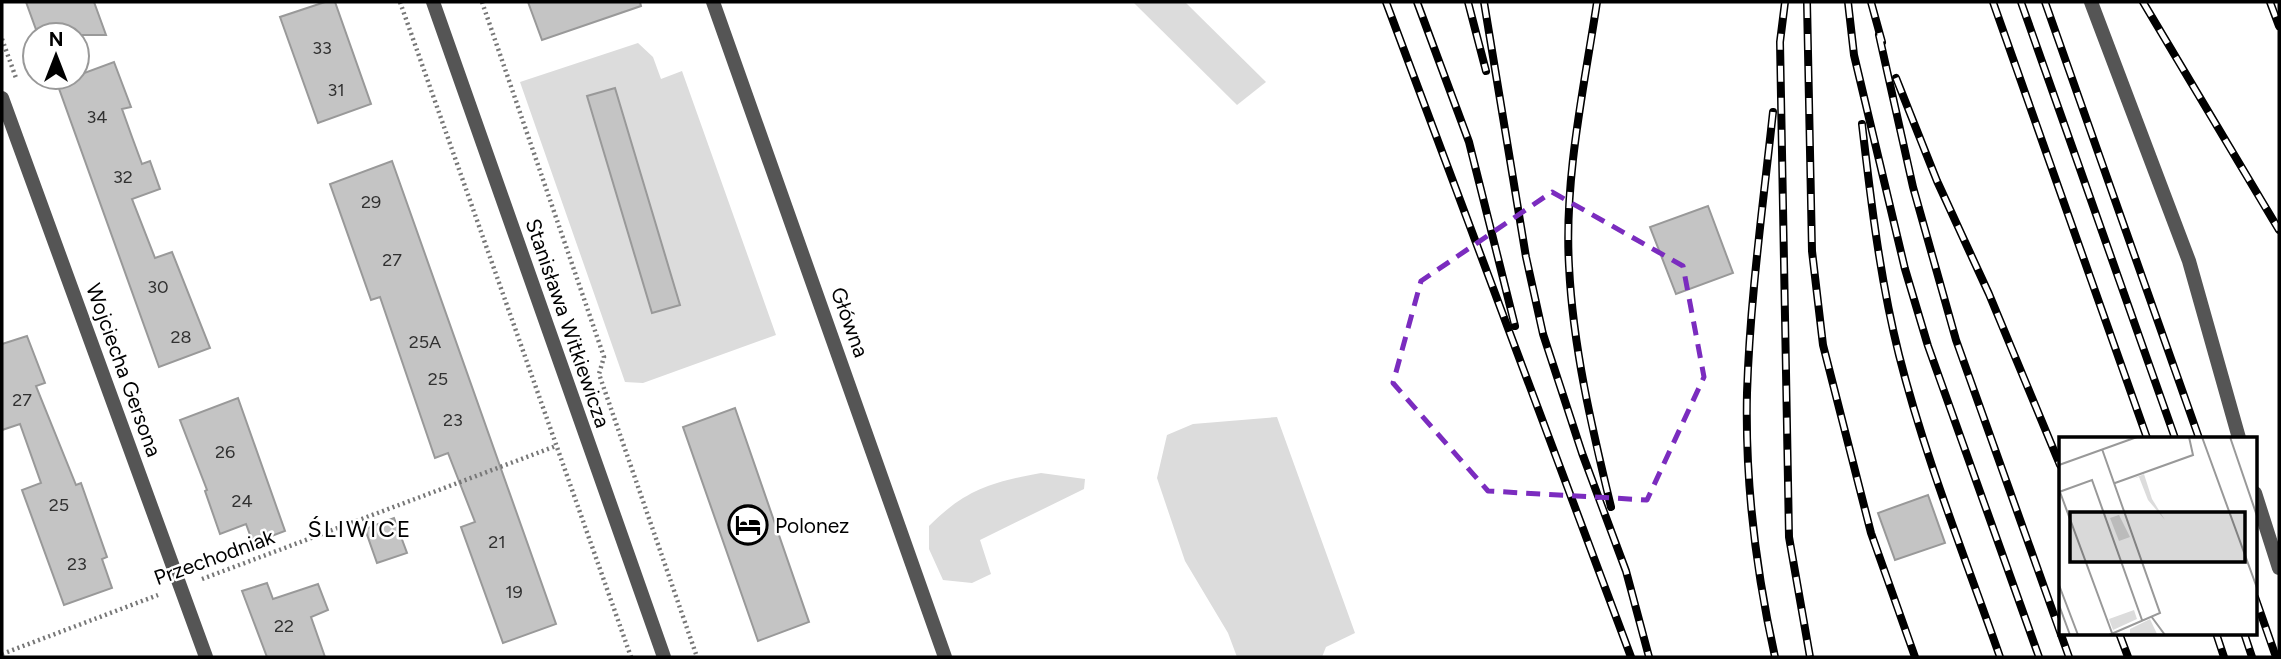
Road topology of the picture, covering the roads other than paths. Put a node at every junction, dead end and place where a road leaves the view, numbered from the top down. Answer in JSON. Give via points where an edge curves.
{"nodes":[{"id":1,"x":433,"y":2,"type":"edge"},
{"id":2,"x":713,"y":2,"type":"edge"},
{"id":3,"x":2091,"y":2,"type":"edge"},
{"id":4,"x":2,"y":97,"type":"edge"},
{"id":5,"x":2238,"y":437,"type":"edge"},
{"id":6,"x":2256,"y":496,"type":"edge"},
{"id":7,"x":2279,"y":568,"type":"edge"},
{"id":8,"x":206,"y":657,"type":"edge"},
{"id":9,"x":664,"y":657,"type":"edge"},
{"id":10,"x":945,"y":657,"type":"edge"}],
"edges":[{"from":1,"to":9,"type":"street","name":"Stanisława Witkiewicza"},
{"from":2,"to":10,"type":"street","name":"Główna"},
{"from":3,"to":5,"type":"street","via":[[2189,261]]},
{"from":4,"to":8,"type":"street","name":"Wojciecha Gersona"},
{"from":6,"to":7,"type":"street"}]}
